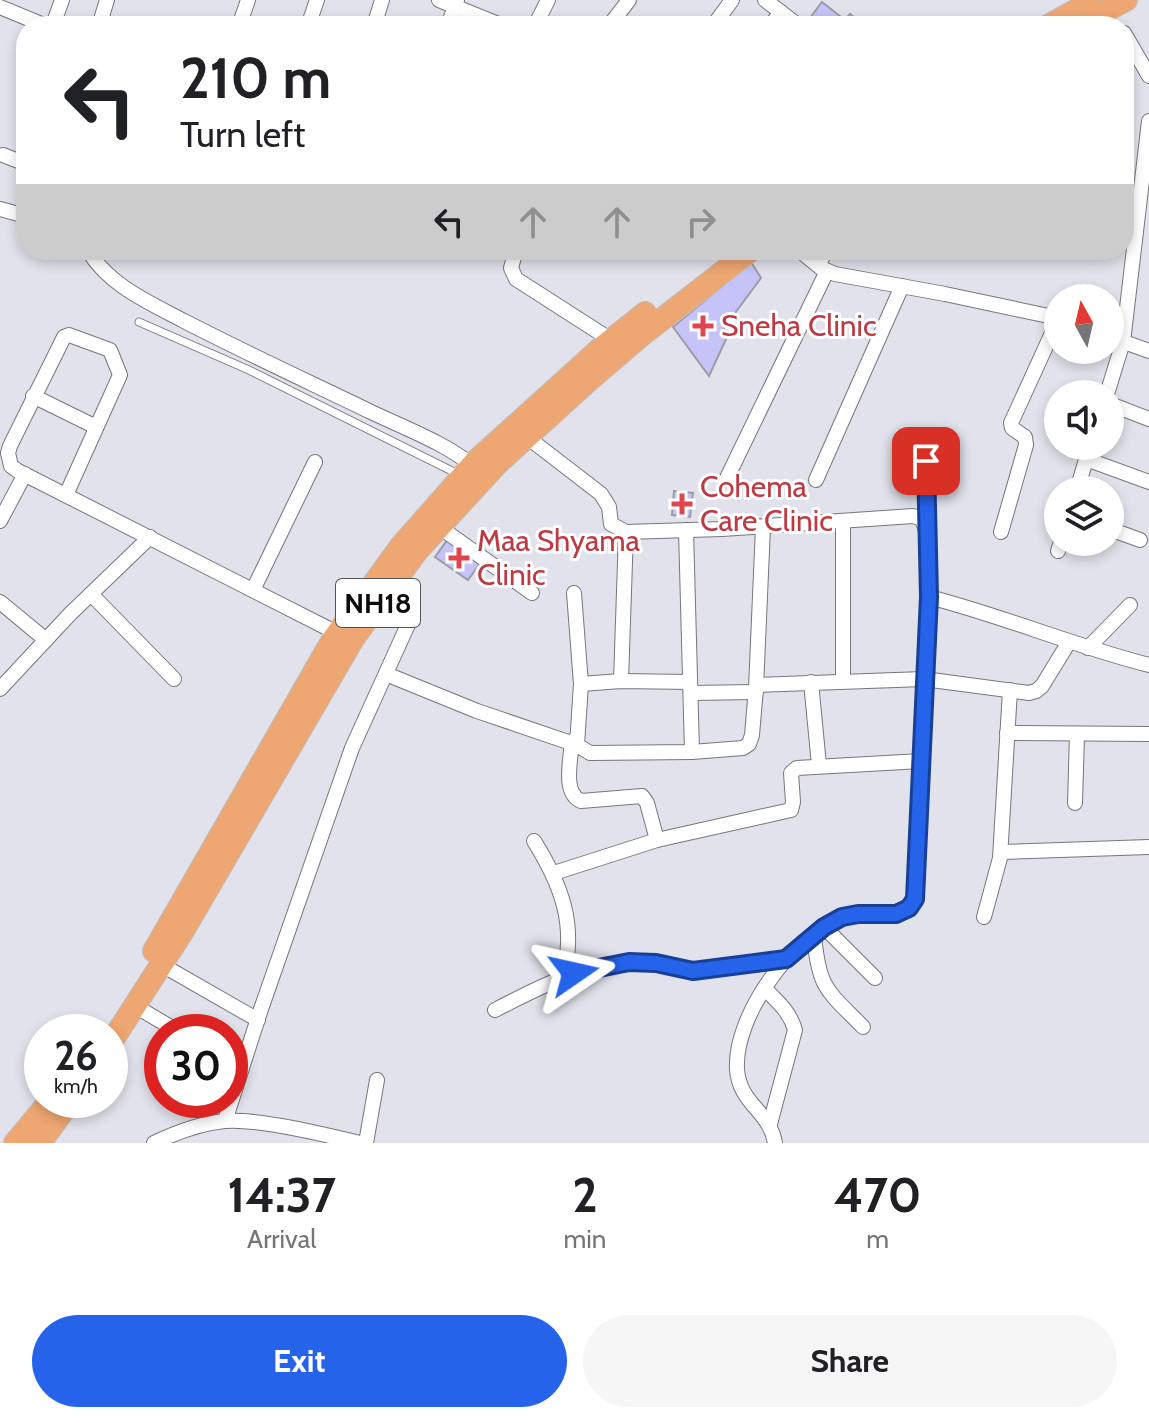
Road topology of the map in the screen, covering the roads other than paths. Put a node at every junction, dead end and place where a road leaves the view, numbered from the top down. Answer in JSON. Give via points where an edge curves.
{"nodes":[{"id":1,"x":439,"y":0,"type":"edge"},
{"id":2,"x":629,"y":0,"type":"edge"},
{"id":3,"x":765,"y":0,"type":"edge"},
{"id":4,"x":456,"y":3,"type":"edge"},
{"id":5,"x":0,"y":7,"type":"edge"},
{"id":6,"x":1113,"y":9,"type":"edge"},
{"id":7,"x":781,"y":12,"type":"junction"},
{"id":8,"x":27,"y":16,"type":"edge"},
{"id":9,"x":483,"y":16,"type":"edge"},
{"id":10,"x":617,"y":16,"type":"edge"},
{"id":11,"x":778,"y":16,"type":"edge"},
{"id":12,"x":786,"y":16,"type":"edge"},
{"id":13,"x":1086,"y":16,"type":"edge"},
{"id":14,"x":1134,"y":50,"type":"edge"},
{"id":15,"x":1149,"y":76,"type":"edge"},
{"id":16,"x":1149,"y":121,"type":"edge"},
{"id":17,"x":3,"y":155,"type":"dead end"},
{"id":18,"x":16,"y":160,"type":"edge"},
{"id":19,"x":1134,"y":220,"type":"edge"},
{"id":20,"x":94,"y":260,"type":"edge"},
{"id":21,"x":513,"y":260,"type":"edge"},
{"id":22,"x":714,"y":260,"type":"edge"},
{"id":23,"x":738,"y":260,"type":"edge"},
{"id":24,"x":812,"y":260,"type":"edge"},
{"id":25,"x":827,"y":260,"type":"edge"},
{"id":26,"x":1128,"y":260,"type":"edge"},
{"id":27,"x":824,"y":269,"type":"junction"},
{"id":28,"x":902,"y":286,"type":"junction"},
{"id":29,"x":1124,"y":286,"type":"edge"},
{"id":30,"x":1044,"y":316,"type":"edge"},
{"id":31,"x":139,"y":322,"type":"dead end"},
{"id":32,"x":611,"y":340,"type":"junction"},
{"id":33,"x":1124,"y":342,"type":"edge"},
{"id":34,"x":1044,"y":350,"type":"edge"},
{"id":35,"x":1149,"y":351,"type":"edge"},
{"id":36,"x":33,"y":396,"type":"junction"},
{"id":37,"x":1124,"y":409,"type":"edge"},
{"id":38,"x":1149,"y":419,"type":"edge"},
{"id":39,"x":96,"y":427,"type":"junction"},
{"id":40,"x":527,"y":437,"type":"junction"},
{"id":41,"x":1104,"y":460,"type":"edge"},
{"id":42,"x":926,"y":461,"type":"dead end"},
{"id":43,"x":315,"y":462,"type":"dead end"},
{"id":44,"x":473,"y":473,"type":"junction"},
{"id":45,"x":25,"y":474,"type":"junction"},
{"id":46,"x":726,"y":480,"type":"dead end"},
{"id":47,"x":816,"y":480,"type":"dead end"},
{"id":48,"x":1149,"y":482,"type":"edge"},
{"id":49,"x":66,"y":495,"type":"junction"},
{"id":50,"x":0,"y":521,"type":"edge"},
{"id":51,"x":843,"y":521,"type":"junction"},
{"id":52,"x":925,"y":524,"type":"junction"},
{"id":53,"x":438,"y":526,"type":"junction"},
{"id":54,"x":763,"y":527,"type":"junction"},
{"id":55,"x":686,"y":530,"type":"junction"},
{"id":56,"x":626,"y":532,"type":"junction"},
{"id":57,"x":1001,"y":532,"type":"dead end"},
{"id":58,"x":1124,"y":534,"type":"edge"},
{"id":59,"x":150,"y":537,"type":"junction"},
{"id":60,"x":1140,"y":540,"type":"dead end"},
{"id":61,"x":397,"y":577,"type":"junction"},
{"id":62,"x":253,"y":590,"type":"junction"},
{"id":63,"x":532,"y":593,"type":"dead end"},
{"id":64,"x":574,"y":593,"type":"dead end"},
{"id":65,"x":91,"y":594,"type":"junction"},
{"id":66,"x":929,"y":597,"type":"junction"},
{"id":67,"x":0,"y":602,"type":"edge"},
{"id":68,"x":1130,"y":605,"type":"dead end"},
{"id":69,"x":337,"y":633,"type":"junction"},
{"id":70,"x":46,"y":640,"type":"junction"},
{"id":71,"x":1069,"y":642,"type":"junction"},
{"id":72,"x":1088,"y":648,"type":"junction"},
{"id":73,"x":1149,"y":665,"type":"edge"},
{"id":74,"x":386,"y":674,"type":"junction"},
{"id":75,"x":174,"y":679,"type":"dead end"},
{"id":76,"x":924,"y":679,"type":"junction"},
{"id":77,"x":843,"y":680,"type":"junction"},
{"id":78,"x":621,"y":681,"type":"junction"},
{"id":79,"x":811,"y":682,"type":"junction"},
{"id":80,"x":581,"y":684,"type":"junction"},
{"id":81,"x":690,"y":687,"type":"junction"},
{"id":82,"x":756,"y":688,"type":"junction"},
{"id":83,"x":0,"y":689,"type":"edge"},
{"id":84,"x":1010,"y":690,"type":"junction"},
{"id":85,"x":1007,"y":733,"type":"junction"},
{"id":86,"x":1077,"y":734,"type":"junction"},
{"id":87,"x":1149,"y":734,"type":"edge"},
{"id":88,"x":575,"y":743,"type":"junction"},
{"id":89,"x":692,"y":752,"type":"junction"},
{"id":90,"x":921,"y":761,"type":"junction"},
{"id":91,"x":819,"y":765,"type":"junction"},
{"id":92,"x":1075,"y":803,"type":"dead end"},
{"id":93,"x":657,"y":840,"type":"junction"},
{"id":94,"x":534,"y":841,"type":"dead end"},
{"id":95,"x":1149,"y":847,"type":"edge"},
{"id":96,"x":1001,"y":852,"type":"junction"},
{"id":97,"x":554,"y":873,"type":"junction"},
{"id":98,"x":984,"y":917,"type":"dead end"},
{"id":99,"x":819,"y":931,"type":"junction"},
{"id":100,"x":786,"y":959,"type":"junction"},
{"id":101,"x":162,"y":965,"type":"junction"},
{"id":102,"x":562,"y":978,"type":"junction"},
{"id":103,"x":875,"y":978,"type":"dead end"},
{"id":104,"x":765,"y":989,"type":"junction"},
{"id":105,"x":135,"y":1006,"type":"junction"},
{"id":106,"x":495,"y":1010,"type":"dead end"},
{"id":107,"x":112,"y":1014,"type":"edge"},
{"id":108,"x":149,"y":1014,"type":"edge"},
{"id":109,"x":128,"y":1017,"type":"edge"},
{"id":110,"x":258,"y":1020,"type":"junction"},
{"id":111,"x":863,"y":1027,"type":"dead end"},
{"id":112,"x":248,"y":1041,"type":"edge"},
{"id":113,"x":377,"y":1080,"type":"dead end"},
{"id":114,"x":36,"y":1118,"type":"edge"},
{"id":115,"x":58,"y":1118,"type":"edge"},
{"id":116,"x":226,"y":1118,"type":"edge"},
{"id":117,"x":225,"y":1121,"type":"junction"},
{"id":118,"x":770,"y":1124,"type":"junction"},
{"id":119,"x":15,"y":1143,"type":"edge"},
{"id":120,"x":40,"y":1143,"type":"edge"},
{"id":121,"x":154,"y":1143,"type":"edge"},
{"id":122,"x":360,"y":1143,"type":"edge"},
{"id":123,"x":366,"y":1143,"type":"edge"},
{"id":124,"x":775,"y":1143,"type":"edge"}],
"edges":[{"from":1,"to":4,"type":"street"},
{"from":2,"to":10,"type":"street"},
{"from":3,"to":7,"type":"street"},
{"from":4,"to":9,"type":"street"},
{"from":5,"to":8,"type":"street"},
{"from":6,"to":13,"type":"highway"},
{"from":7,"to":11,"type":"street"},
{"from":7,"to":12,"type":"street"},
{"from":14,"to":15,"type":"street"},
{"from":16,"to":19,"type":"street"},
{"from":17,"to":18,"type":"street"},
{"from":20,"to":44,"type":"street","via":[[113,280],[154,305],[437,443]]},
{"from":21,"to":32,"type":"street","via":[[516,279]]},
{"from":22,"to":32,"type":"highway","number":"NH18"},
{"from":23,"to":40,"type":"highway","number":"NH18","via":[[643,334]]},
{"from":24,"to":27,"type":"street"},
{"from":25,"to":27,"type":"lane"},
{"from":26,"to":29,"type":"street"},
{"from":27,"to":28,"type":"street"},
{"from":27,"to":46,"type":"street"},
{"from":28,"to":30,"type":"street"},
{"from":28,"to":47,"type":"street"},
{"from":31,"to":44,"type":"lane"},
{"from":32,"to":44,"type":"highway","number":"NH18"},
{"from":33,"to":35,"type":"street"},
{"from":34,"to":57,"type":"street","via":[[1011,423],[1026,445]]},
{"from":36,"to":39,"type":"street"},
{"from":36,"to":39,"type":"street","via":[[64,337],[76,336],[110,350],[120,375]]},
{"from":36,"to":45,"type":"street","via":[[8,453],[11,466]]},
{"from":37,"to":38,"type":"street"},
{"from":39,"to":49,"type":"street"},
{"from":40,"to":44,"type":"highway","number":"NH18"},
{"from":40,"to":56,"type":"street","via":[[601,494],[611,524]]},
{"from":41,"to":48,"type":"street"},
{"from":42,"to":52,"type":"street"},
{"from":43,"to":62,"type":"street"},
{"from":44,"to":53,"type":"highway","number":"NH18"},
{"from":44,"to":69,"type":"highway","number":"NH18","via":[[401,546]]},
{"from":45,"to":49,"type":"street"},
{"from":45,"to":50,"type":"street"},
{"from":49,"to":59,"type":"street"},
{"from":51,"to":52,"type":"street","via":[[913,516]]},
{"from":51,"to":54,"type":"street"},
{"from":51,"to":77,"type":"street"},
{"from":52,"to":66,"type":"street"},
{"from":53,"to":61,"type":"highway","number":"NH18"},
{"from":53,"to":63,"type":"street"},
{"from":54,"to":55,"type":"street"},
{"from":54,"to":82,"type":"street"},
{"from":55,"to":56,"type":"street"},
{"from":55,"to":81,"type":"street"},
{"from":56,"to":78,"type":"street"},
{"from":58,"to":60,"type":"street"},
{"from":59,"to":62,"type":"street"},
{"from":59,"to":65,"type":"street"},
{"from":61,"to":74,"type":"street","via":[[412,594],[414,606]]},
{"from":61,"to":101,"type":"highway","number":"NH18","via":[[353,639]]},
{"from":62,"to":69,"type":"street"},
{"from":64,"to":80,"type":"street"},
{"from":65,"to":70,"type":"street"},
{"from":65,"to":75,"type":"street"},
{"from":66,"to":71,"type":"street"},
{"from":66,"to":76,"type":"street"},
{"from":67,"to":70,"type":"street"},
{"from":68,"to":72,"type":"street"},
{"from":69,"to":107,"type":"highway","number":"NH18","via":[[154,951]]},
{"from":70,"to":83,"type":"street"},
{"from":71,"to":72,"type":"street"},
{"from":71,"to":84,"type":"street","via":[[1036,691]]},
{"from":72,"to":73,"type":"street"},
{"from":74,"to":88,"type":"street"},
{"from":74,"to":110,"type":"street","via":[[352,748]]},
{"from":76,"to":77,"type":"street"},
{"from":76,"to":84,"type":"street"},
{"from":76,"to":90,"type":"street"},
{"from":77,"to":79,"type":"street"},
{"from":78,"to":80,"type":"street"},
{"from":78,"to":81,"type":"street"},
{"from":79,"to":82,"type":"street"},
{"from":79,"to":91,"type":"street"},
{"from":80,"to":88,"type":"street"},
{"from":81,"to":82,"type":"street"},
{"from":81,"to":89,"type":"street"},
{"from":82,"to":89,"type":"street","via":[[749,744]]},
{"from":84,"to":85,"type":"street"},
{"from":85,"to":86,"type":"street"},
{"from":85,"to":96,"type":"street"},
{"from":86,"to":87,"type":"street"},
{"from":86,"to":92,"type":"street"},
{"from":88,"to":89,"type":"street","via":[[590,753]]},
{"from":88,"to":93,"type":"street","via":[[570,782],[576,800],[642,796]]},
{"from":90,"to":91,"type":"street"},
{"from":90,"to":99,"type":"street","via":[[915,899],[896,914],[842,917]]},
{"from":91,"to":93,"type":"street","via":[[791,773],[791,810]]},
{"from":93,"to":97,"type":"street"},
{"from":94,"to":97,"type":"street"},
{"from":95,"to":96,"type":"street"},
{"from":96,"to":98,"type":"street"},
{"from":97,"to":102,"type":"street","via":[[568,937]]},
{"from":99,"to":100,"type":"street"},
{"from":99,"to":103,"type":"street"},
{"from":99,"to":111,"type":"street","via":[[819,977]]},
{"from":100,"to":102,"type":"street","via":[[693,971],[629,962]]},
{"from":100,"to":104,"type":"street"},
{"from":101,"to":105,"type":"highway","number":"NH18"},
{"from":101,"to":110,"type":"street"},
{"from":102,"to":106,"type":"street"},
{"from":104,"to":118,"type":"street","via":[[792,1018],[795,1030]]},
{"from":104,"to":118,"type":"street","via":[[743,1035],[737,1067],[745,1097]]},
{"from":105,"to":108,"type":"street"},
{"from":105,"to":109,"type":"highway","number":"NH18"},
{"from":110,"to":112,"type":"street"},
{"from":113,"to":123,"type":"street"},
{"from":114,"to":119,"type":"highway"},
{"from":115,"to":120,"type":"highway"},
{"from":116,"to":117,"type":"street"},
{"from":117,"to":121,"type":"street"},
{"from":117,"to":122,"type":"street"},
{"from":118,"to":124,"type":"street"}]}
